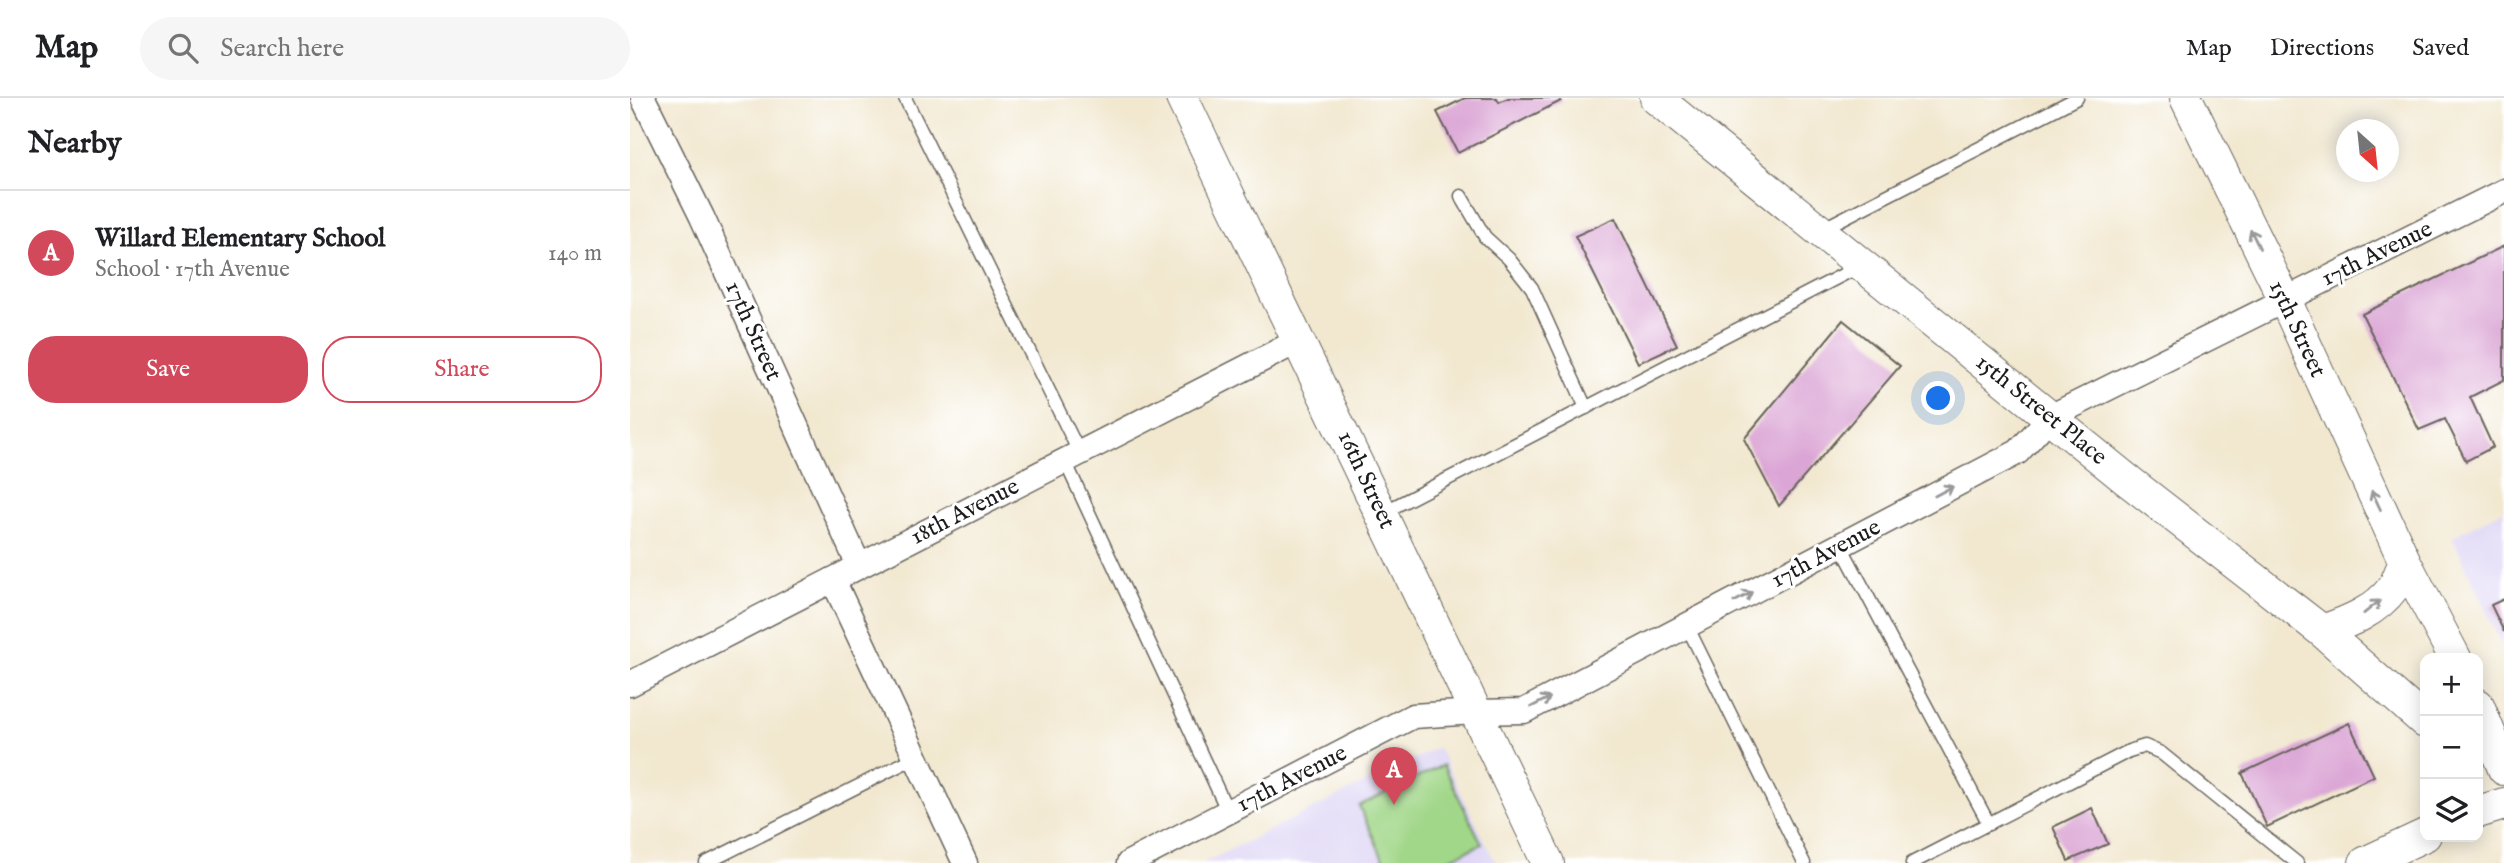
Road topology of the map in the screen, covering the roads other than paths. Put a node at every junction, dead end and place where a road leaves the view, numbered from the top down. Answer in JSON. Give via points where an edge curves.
{"nodes":[{"id":1,"x":643,"y":98,"type":"edge"},
{"id":2,"x":905,"y":98,"type":"edge"},
{"id":3,"x":1182,"y":98,"type":"edge"},
{"id":4,"x":1656,"y":98,"type":"edge"},
{"id":5,"x":2077,"y":98,"type":"edge"},
{"id":6,"x":2186,"y":98,"type":"edge"},
{"id":7,"x":2504,"y":191,"type":"edge"},
{"id":8,"x":1461,"y":196,"type":"dead end"},
{"id":9,"x":1819,"y":230,"type":"junction"},
{"id":10,"x":1861,"y":265,"type":"junction"},
{"id":11,"x":2285,"y":300,"type":"junction"},
{"id":12,"x":1300,"y":340,"type":"junction"},
{"id":13,"x":1586,"y":408,"type":"junction"},
{"id":14,"x":2050,"y":417,"type":"junction"},
{"id":15,"x":1072,"y":458,"type":"junction"},
{"id":16,"x":1381,"y":513,"type":"junction"},
{"id":17,"x":1841,"y":546,"type":"junction"},
{"id":18,"x":2405,"y":562,"type":"junction"},
{"id":19,"x":859,"y":566,"type":"junction"},
{"id":20,"x":833,"y":580,"type":"junction"},
{"id":21,"x":1687,"y":626,"type":"junction"},
{"id":22,"x":2322,"y":631,"type":"junction"},
{"id":23,"x":2452,"y":653,"type":"edge"},
{"id":24,"x":630,"y":683,"type":"edge"},
{"id":25,"x":1475,"y":712,"type":"junction"},
{"id":26,"x":2482,"y":716,"type":"edge"},
{"id":27,"x":2420,"y":718,"type":"edge"},
{"id":28,"x":916,"y":757,"type":"junction"},
{"id":29,"x":2504,"y":769,"type":"edge"},
{"id":30,"x":2483,"y":771,"type":"edge"},
{"id":31,"x":2504,"y":790,"type":"edge"},
{"id":32,"x":2504,"y":804,"type":"edge"},
{"id":33,"x":2483,"y":810,"type":"edge"},
{"id":34,"x":1227,"y":812,"type":"junction"},
{"id":35,"x":1989,"y":824,"type":"junction"},
{"id":36,"x":2420,"y":837,"type":"edge"},
{"id":37,"x":1137,"y":861,"type":"edge"},
{"id":38,"x":706,"y":863,"type":"edge"},
{"id":39,"x":965,"y":863,"type":"edge"},
{"id":40,"x":1548,"y":863,"type":"edge"},
{"id":41,"x":1804,"y":863,"type":"edge"},
{"id":42,"x":1912,"y":863,"type":"edge"},
{"id":43,"x":2297,"y":863,"type":"edge"},
{"id":44,"x":2365,"y":863,"type":"edge"}],
"edges":[{"from":1,"to":19,"type":"street","name":"17th Street"},
{"from":2,"to":15,"type":"lane"},
{"from":3,"to":12,"type":"street","name":"16th Street"},
{"from":4,"to":9,"type":"street","name":"15th Street Place"},
{"from":5,"to":9,"type":"lane"},
{"from":11,"to":6,"type":"street","name":"15th Street","one_way":true},
{"from":7,"to":11,"type":"street","name":"17th Avenue"},
{"from":8,"to":13,"type":"lane","via":[[1485,237],[1532,288]]},
{"from":9,"to":10,"type":"street","name":"15th Street Place"},
{"from":10,"to":13,"type":"lane"},
{"from":10,"to":14,"type":"street","name":"15th Street Place"},
{"from":11,"to":14,"type":"street","name":"17th Avenue"},
{"from":18,"to":11,"type":"street","name":"15th Street","one_way":true},
{"from":12,"to":15,"type":"street","name":"18th Avenue"},
{"from":12,"to":16,"type":"street","name":"16th Street"},
{"from":13,"to":16,"type":"lane"},
{"from":17,"to":14,"type":"street","name":"17th Avenue","one_way":true,"via":[[2018,452]]},
{"from":14,"to":22,"type":"street","name":"15th Street Place"},
{"from":15,"to":19,"type":"street","name":"18th Avenue"},
{"from":15,"to":34,"type":"lane"},
{"from":16,"to":25,"type":"street","name":"16th Street"},
{"from":21,"to":17,"type":"street","name":"17th Avenue","one_way":true},
{"from":17,"to":35,"type":"lane"},
{"from":22,"to":18,"type":"street","one_way":true,"via":[[2354,620],[2376,604],[2393,587]]},
{"from":18,"to":23,"type":"street","name":"15th Street"},
{"from":19,"to":20,"type":"street","name":"18th Avenue"},
{"from":20,"to":24,"type":"street","name":"18th Avenue"},
{"from":20,"to":28,"type":"street"},
{"from":25,"to":21,"type":"street","name":"17th Avenue","one_way":true,"via":[[1524,711]]},
{"from":21,"to":41,"type":"lane"},
{"from":22,"to":27,"type":"street","name":"15th Street Place"},
{"from":25,"to":34,"type":"street","name":"17th Avenue","via":[[1413,716]]},
{"from":25,"to":40,"type":"street","name":"16th Street"},
{"from":26,"to":29,"type":"street"},
{"from":28,"to":38,"type":"lane"},
{"from":28,"to":39,"type":"street"},
{"from":30,"to":31,"type":"street"},
{"from":32,"to":33,"type":"street"},
{"from":34,"to":37,"type":"street","name":"17th Avenue"},
{"from":35,"to":42,"type":"lane"},
{"from":35,"to":43,"type":"lane","via":[[2145,746],[2161,753]]},
{"from":36,"to":44,"type":"street"}]}
